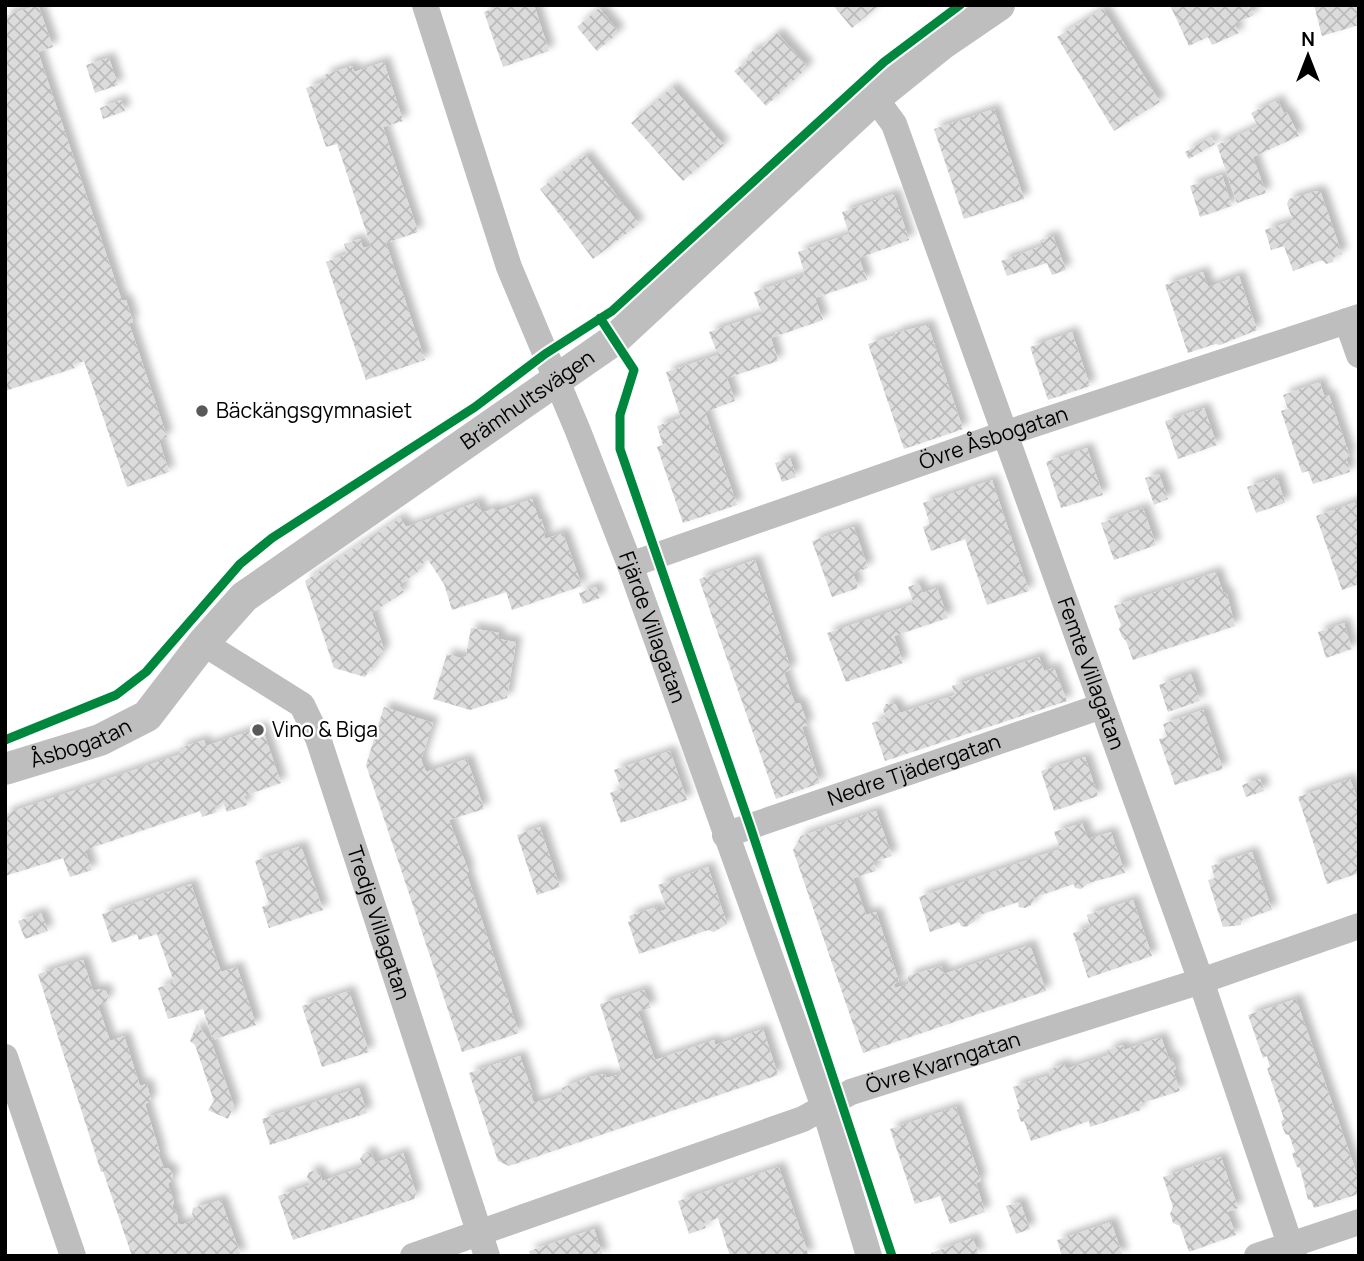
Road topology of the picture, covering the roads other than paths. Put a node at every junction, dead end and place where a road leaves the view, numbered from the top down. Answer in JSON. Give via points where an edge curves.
{"nodes":[{"id":1,"x":425,"y":5,"type":"edge"},
{"id":2,"x":999,"y":5,"type":"edge"},
{"id":3,"x":875,"y":98,"type":"junction"},
{"id":4,"x":1353,"y":319,"type":"edge"},
{"id":5,"x":1359,"y":355,"type":"edge"},
{"id":6,"x":555,"y":380,"type":"junction"},
{"id":7,"x":1004,"y":434,"type":"junction"},
{"id":8,"x":630,"y":565,"type":"junction"},
{"id":9,"x":203,"y":643,"type":"junction"},
{"id":10,"x":179,"y":677,"type":"joint"},
{"id":11,"x":1102,"y":706,"type":"junction"},
{"id":12,"x":5,"y":769,"type":"edge"},
{"id":13,"x":725,"y":835,"type":"junction"},
{"id":14,"x":1359,"y":926,"type":"edge"},
{"id":15,"x":1201,"y":981,"type":"junction"},
{"id":16,"x":5,"y":1057,"type":"edge"},
{"id":17,"x":824,"y":1107,"type":"junction"},
{"id":18,"x":1359,"y":1222,"type":"edge"},
{"id":19,"x":483,"y":1245,"type":"edge"},
{"id":20,"x":1292,"y":1250,"type":"edge"},
{"id":21,"x":73,"y":1256,"type":"edge"},
{"id":22,"x":413,"y":1256,"type":"edge"},
{"id":23,"x":869,"y":1256,"type":"edge"},
{"id":24,"x":1257,"y":1256,"type":"edge"}],
"edges":[{"from":1,"to":6,"type":"street","name":"Fjärde Villagatan","via":[[509,267]]},
{"from":2,"to":3,"type":"street","name":"Brämhultsvägen"},
{"from":3,"to":6,"type":"street","name":"Brämhultsvägen","via":[[614,340]]},
{"from":3,"to":7,"type":"street","name":"Femte Villagatan","via":[[894,124]]},
{"from":4,"to":5,"type":"street"},
{"from":4,"to":7,"type":"street","name":"Övre Åsbogatan"},
{"from":6,"to":8,"type":"street","name":"Fjärde Villagatan"},
{"from":6,"to":9,"type":"street","name":"Brämhultsvägen","via":[[244,597]]},
{"from":7,"to":8,"type":"street","name":"Övre Åsbogatan"},
{"from":7,"to":11,"type":"street","name":"Femte Villagatan"},
{"from":8,"to":13,"type":"street","name":"Fjärde Villagatan"},
{"from":9,"to":10,"type":"street","name":"Brämhultsvägen"},
{"from":9,"to":19,"type":"street","name":"Tredje Villagatan","via":[[302,705],[318,738]]},
{"from":10,"to":12,"type":"street","name":"Åsbogatan","via":[[147,716],[100,740]]},
{"from":11,"to":13,"type":"street","name":"Nedre Tjädergatan"},
{"from":11,"to":15,"type":"street","name":"Femte Villagatan"},
{"from":13,"to":17,"type":"street","name":"Fjärde Villagatan"},
{"from":14,"to":15,"type":"street","name":"Övre Kvarngatan"},
{"from":15,"to":17,"type":"street","name":"Övre Kvarngatan","via":[[851,1092]]},
{"from":15,"to":20,"type":"street","name":"Femte Villagatan"},
{"from":16,"to":21,"type":"street"},
{"from":17,"to":19,"type":"street","name":"Övre Kvarngatan"},
{"from":17,"to":23,"type":"street","name":"Fjärde Villagatan"},
{"from":18,"to":20,"type":"street"},
{"from":19,"to":22,"type":"street","name":"Övre Kvarngatan"},
{"from":20,"to":24,"type":"street"}]}
